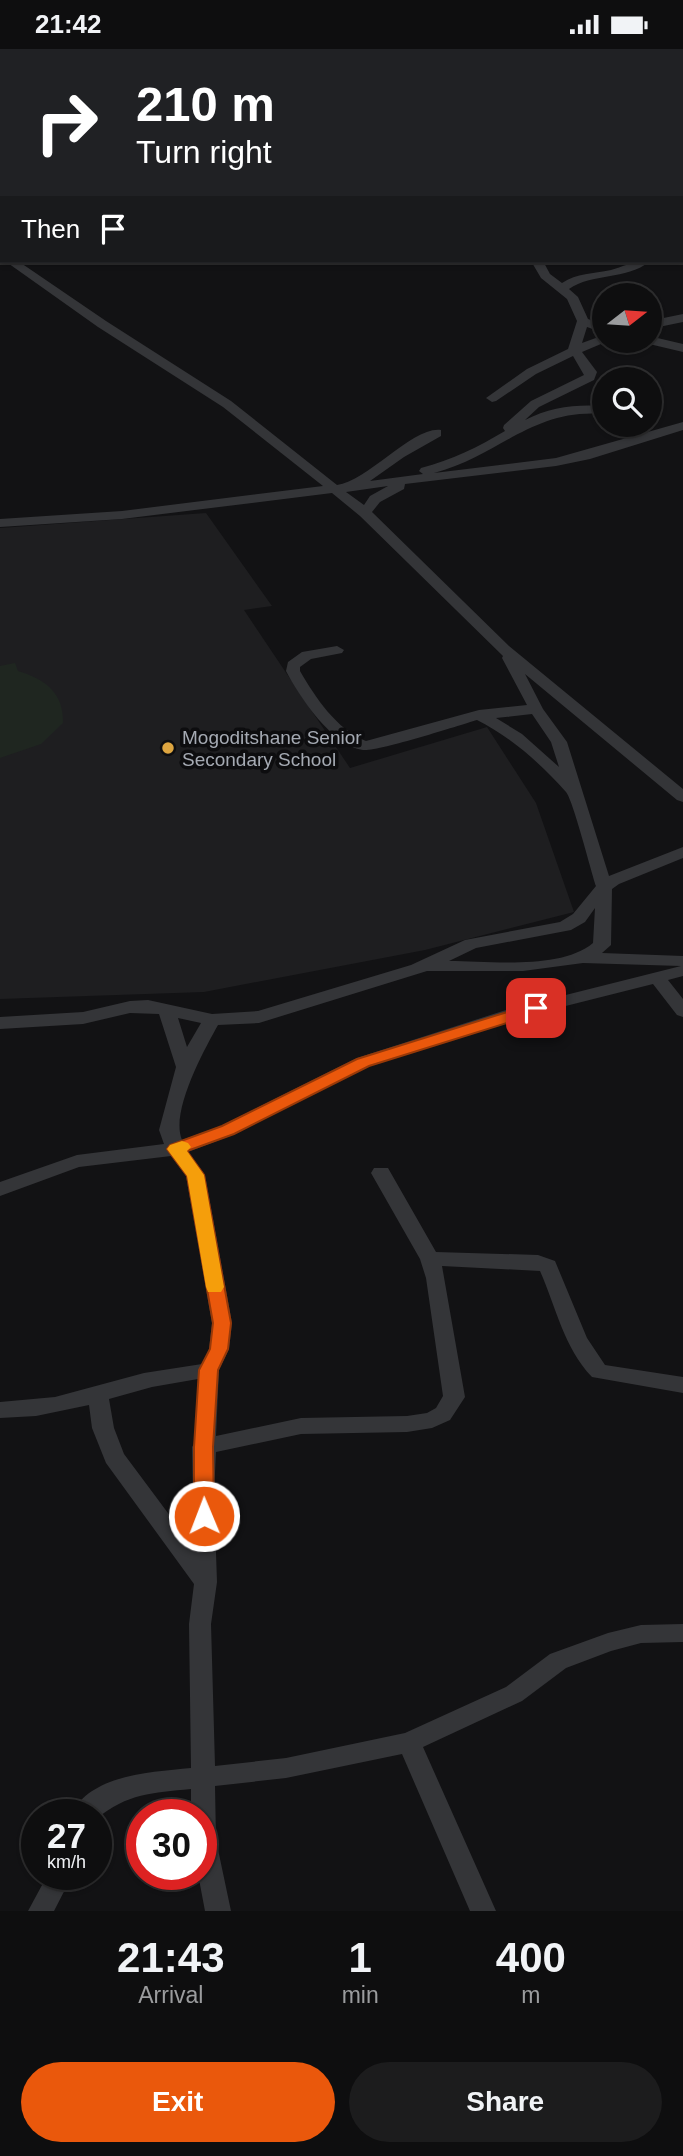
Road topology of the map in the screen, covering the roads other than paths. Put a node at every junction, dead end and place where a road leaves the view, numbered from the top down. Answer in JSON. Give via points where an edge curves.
{"nodes":[{"id":1,"x":14,"y":263,"type":"edge"},
{"id":2,"x":538,"y":263,"type":"edge"},
{"id":3,"x":640,"y":263,"type":"edge"},
{"id":4,"x":562,"y":288,"type":"junction"},
{"id":5,"x":683,"y":316,"type":"edge"},
{"id":6,"x":583,"y":321,"type":"junction"},
{"id":7,"x":662,"y":322,"type":"edge"},
{"id":8,"x":592,"y":325,"type":"edge"},
{"id":9,"x":662,"y":342,"type":"edge"},
{"id":10,"x":592,"y":343,"type":"edge"},
{"id":11,"x":683,"y":348,"type":"edge"},
{"id":12,"x":574,"y":349,"type":"junction"},
{"id":13,"x":492,"y":398,"type":"dead end"},
{"id":14,"x":592,"y":409,"type":"edge"},
{"id":15,"x":683,"y":426,"type":"edge"},
{"id":16,"x":436,"y":433,"type":"dead end"},
{"id":17,"x":662,"y":433,"type":"edge"},
{"id":18,"x":506,"y":435,"type":"junction"},
{"id":19,"x":650,"y":437,"type":"edge"},
{"id":20,"x":438,"y":469,"type":"junction"},
{"id":21,"x":412,"y":482,"type":"junction"},
{"id":22,"x":357,"y":485,"type":"junction"},
{"id":23,"x":332,"y":489,"type":"junction"},
{"id":24,"x":365,"y":513,"type":"junction"},
{"id":25,"x":0,"y":523,"type":"edge"},
{"id":26,"x":504,"y":649,"type":"junction"},
{"id":27,"x":337,"y":650,"type":"dead end"},
{"id":28,"x":536,"y":709,"type":"junction"},
{"id":29,"x":479,"y":715,"type":"junction"},
{"id":30,"x":576,"y":796,"type":"junction"},
{"id":31,"x":683,"y":797,"type":"edge"},
{"id":32,"x":683,"y":852,"type":"edge"},
{"id":33,"x":604,"y":886,"type":"junction"},
{"id":34,"x":583,"y":958,"type":"junction"},
{"id":35,"x":683,"y":961,"type":"edge"},
{"id":36,"x":418,"y":969,"type":"junction"},
{"id":37,"x":683,"y":971,"type":"edge"},
{"id":38,"x":657,"y":978,"type":"junction"},
{"id":39,"x":166,"y":1009,"type":"junction"},
{"id":40,"x":683,"y":1010,"type":"edge"},
{"id":41,"x":212,"y":1020,"type":"junction"},
{"id":42,"x":0,"y":1023,"type":"edge"},
{"id":43,"x":185,"y":1067,"type":"junction"},
{"id":44,"x":176,"y":1149,"type":"junction"},
{"id":45,"x":381,"y":1173,"type":"dead end"},
{"id":46,"x":0,"y":1189,"type":"edge"},
{"id":47,"x":430,"y":1259,"type":"junction"},
{"id":48,"x":209,"y":1370,"type":"junction"},
{"id":49,"x":683,"y":1385,"type":"edge"},
{"id":50,"x":98,"y":1396,"type":"junction"},
{"id":51,"x":0,"y":1410,"type":"edge"},
{"id":52,"x":203,"y":1447,"type":"junction"},
{"id":53,"x":206,"y":1582,"type":"junction"},
{"id":54,"x":683,"y":1633,"type":"edge"},
{"id":55,"x":409,"y":1742,"type":"junction"},
{"id":56,"x":203,"y":1778,"type":"junction"},
{"id":57,"x":103,"y":1799,"type":"edge"},
{"id":58,"x":52,"y":1890,"type":"edge"},
{"id":59,"x":41,"y":1911,"type":"edge"},
{"id":60,"x":218,"y":1911,"type":"edge"},
{"id":61,"x":483,"y":1911,"type":"edge"}],
"edges":[{"from":1,"to":23,"type":"street","via":[[227,404]]},
{"from":2,"to":4,"type":"street","via":[[545,276]]},
{"from":3,"to":4,"type":"street","via":[[568,282]]},
{"from":4,"to":6,"type":"street","via":[[572,297]]},
{"from":5,"to":7,"type":"street"},
{"from":6,"to":8,"type":"street"},
{"from":6,"to":12,"type":"street"},
{"from":9,"to":11,"type":"street"},
{"from":10,"to":12,"type":"street"},
{"from":12,"to":13,"type":"street","via":[[528,371]]},
{"from":12,"to":18,"type":"street","via":[[592,372],[590,377],[535,404],[513,422]]},
{"from":14,"to":18,"type":"street","via":[[558,410]]},
{"from":15,"to":17,"type":"street"},
{"from":16,"to":22,"type":"street"},
{"from":18,"to":20,"type":"street"},
{"from":19,"to":21,"type":"street","via":[[571,459]]},
{"from":20,"to":21,"type":"street"},
{"from":20,"to":22,"type":"street"},
{"from":21,"to":22,"type":"street"},
{"from":21,"to":24,"type":"street","via":[[384,492]]},
{"from":22,"to":23,"type":"street"},
{"from":23,"to":24,"type":"street"},
{"from":23,"to":25,"type":"street","via":[[122,515]]},
{"from":24,"to":26,"type":"street"},
{"from":26,"to":28,"type":"street"},
{"from":26,"to":31,"type":"street"},
{"from":27,"to":29,"type":"street","via":[[302,656],[293,671],[351,743],[370,746]]},
{"from":28,"to":29,"type":"street"},
{"from":28,"to":30,"type":"street","via":[[559,742]]},
{"from":29,"to":30,"type":"street","via":[[498,724],[555,771]]},
{"from":30,"to":33,"type":"street"},
{"from":32,"to":33,"type":"street"},
{"from":33,"to":34,"type":"street","via":[[602,944]]},
{"from":33,"to":36,"type":"street","via":[[572,922],[471,944]]},
{"from":34,"to":35,"type":"street"},
{"from":34,"to":36,"type":"street","via":[[520,968],[464,965]]},
{"from":36,"to":41,"type":"street","via":[[259,1017]]},
{"from":37,"to":38,"type":"street"},
{"from":38,"to":40,"type":"street"},
{"from":38,"to":44,"type":"street","via":[[512,1014],[363,1062],[228,1130]]},
{"from":39,"to":41,"type":"street"},
{"from":39,"to":42,"type":"street","via":[[130,1007],[83,1018]]},
{"from":39,"to":43,"type":"street"},
{"from":41,"to":43,"type":"street"},
{"from":43,"to":44,"type":"street","via":[[168,1130]]},
{"from":44,"to":46,"type":"street","via":[[77,1161]]},
{"from":44,"to":48,"type":"street","via":[[195,1175],[222,1323],[219,1349]]},
{"from":45,"to":47,"type":"street"},
{"from":47,"to":49,"type":"street","via":[[548,1266],[575,1336],[593,1367],[599,1372]]},
{"from":47,"to":52,"type":"street","via":[[454,1397],[443,1413],[407,1424],[301,1426]]},
{"from":48,"to":50,"type":"street","via":[[146,1381]]},
{"from":48,"to":52,"type":"street"},
{"from":50,"to":51,"type":"street"},
{"from":50,"to":53,"type":"street","via":[[103,1429],[114,1457]]},
{"from":52,"to":53,"type":"street"},
{"from":53,"to":56,"type":"street","via":[[200,1624]]},
{"from":54,"to":55,"type":"street","via":[[641,1634],[558,1661],[514,1694]]},
{"from":55,"to":56,"type":"street","via":[[286,1768]]},
{"from":55,"to":61,"type":"street"},
{"from":56,"to":57,"type":"street","via":[[133,1784]]},
{"from":56,"to":60,"type":"street","via":[[204,1840]]},
{"from":58,"to":59,"type":"street"}]}
